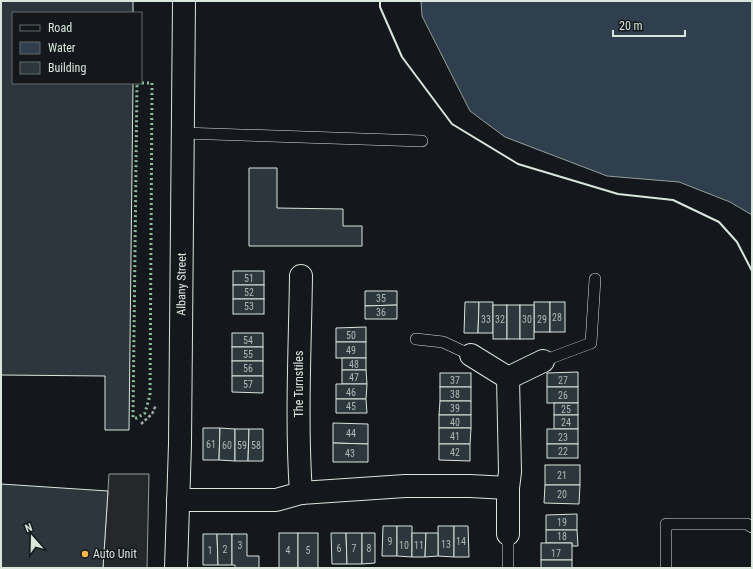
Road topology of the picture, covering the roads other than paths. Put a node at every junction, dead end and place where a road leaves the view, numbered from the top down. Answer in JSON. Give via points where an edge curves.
{"nodes":[{"id":1,"x":184,"y":1,"type":"edge"},
{"id":2,"x":183,"y":133,"type":"junction"},
{"id":3,"x":422,"y":141,"type":"dead end"},
{"id":4,"x":300,"y":276,"type":"dead end"},
{"id":5,"x":595,"y":279,"type":"dead end"},
{"id":6,"x":416,"y":340,"type":"dead end"},
{"id":7,"x":471,"y":355,"type":"joint"},
{"id":8,"x":543,"y":361,"type":"joint"},
{"id":9,"x":508,"y":378,"type":"junction"},
{"id":10,"x":508,"y":488,"type":"junction"},
{"id":11,"x":301,"y":493,"type":"junction"},
{"id":12,"x":178,"y":500,"type":"junction"},
{"id":13,"x":752,"y":527,"type":"edge"},
{"id":14,"x":508,"y":534,"type":"joint"},
{"id":15,"x":176,"y":568,"type":"edge"},
{"id":16,"x":508,"y":568,"type":"edge"},
{"id":17,"x":666,"y":568,"type":"edge"}],
"edges":[{"from":1,"to":2,"type":"street","name":"Albany Street"},
{"from":2,"to":3,"type":"lane"},
{"from":2,"to":12,"type":"street","name":"Albany Street"},
{"from":4,"to":11,"type":"street","name":"The Turnstiles"},
{"from":5,"to":8,"type":"lane","via":[[592,343]]},
{"from":6,"to":7,"type":"lane","via":[[443,342]]},
{"from":7,"to":9,"type":"street"},
{"from":8,"to":9,"type":"street"},
{"from":9,"to":10,"type":"street"},
{"from":10,"to":11,"type":"street","via":[[405,486]]},
{"from":10,"to":14,"type":"street"},
{"from":11,"to":12,"type":"street","via":[[276,500]]},
{"from":12,"to":15,"type":"street","name":"Albany Street"},
{"from":13,"to":17,"type":"lane","via":[[747,524],[666,524]]},
{"from":14,"to":16,"type":"lane"}]}
